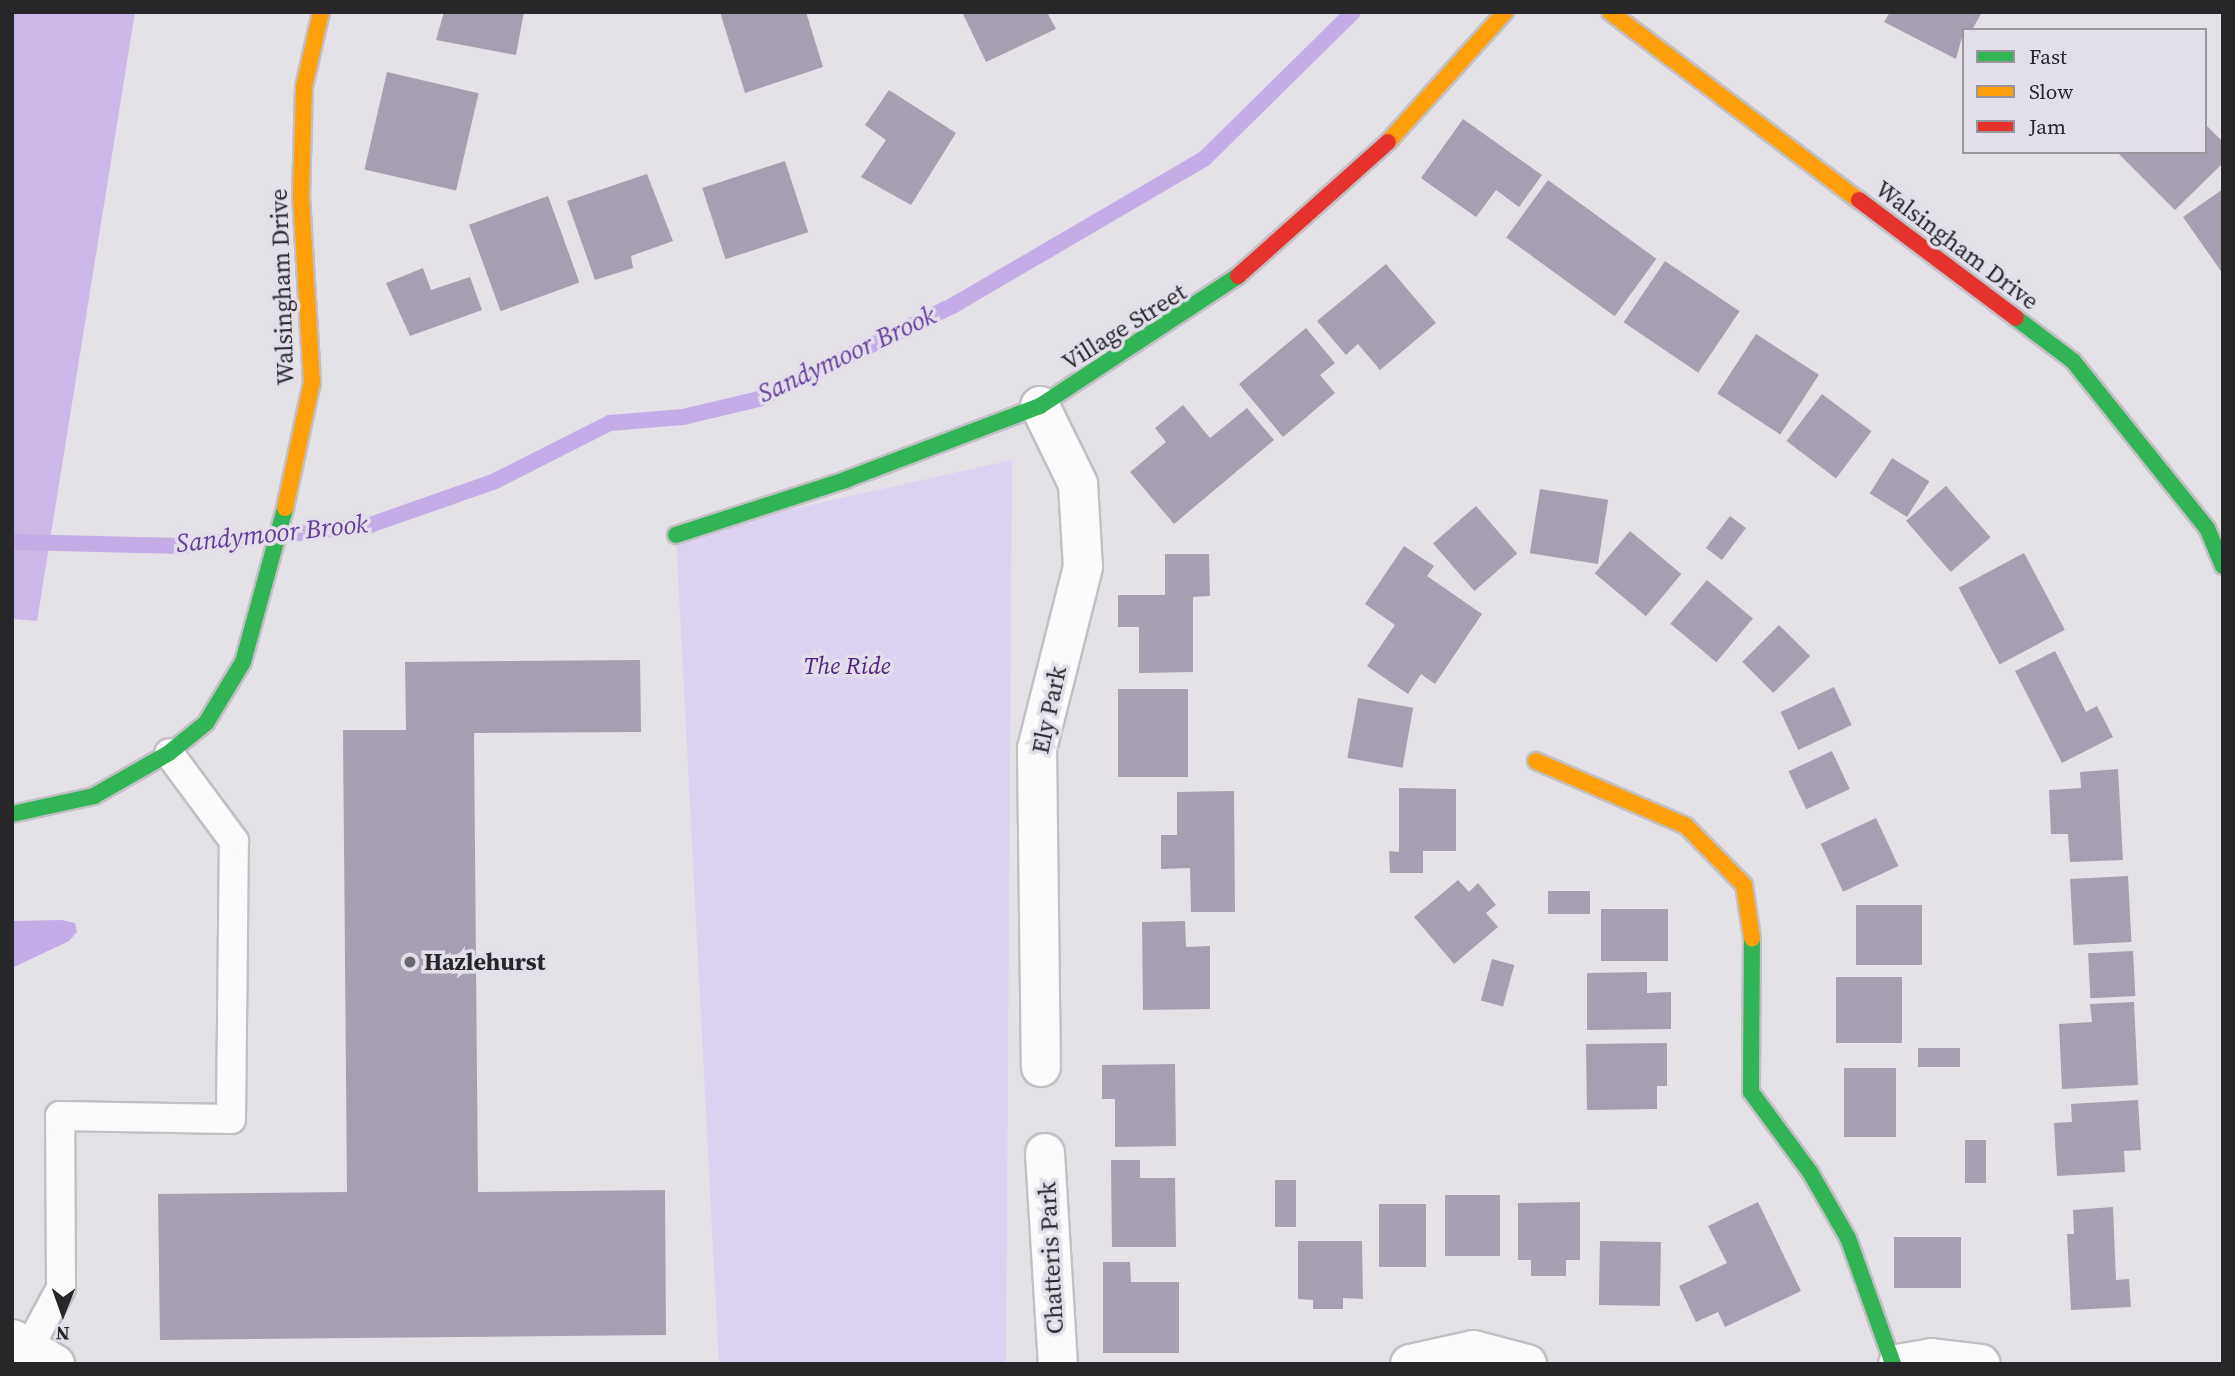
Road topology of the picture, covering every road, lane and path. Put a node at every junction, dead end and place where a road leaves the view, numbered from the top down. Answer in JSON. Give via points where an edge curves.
{"nodes":[{"id":1,"x":321,"y":12,"type":"edge"},
{"id":2,"x":1505,"y":12,"type":"edge"},
{"id":3,"x":1610,"y":12,"type":"edge"},
{"id":4,"x":1040,"y":406,"type":"junction"},
{"id":5,"x":676,"y":535,"type":"dead end"},
{"id":6,"x":2223,"y":566,"type":"edge"},
{"id":7,"x":169,"y":753,"type":"junction"},
{"id":8,"x":1536,"y":761,"type":"dead end"},
{"id":9,"x":12,"y":814,"type":"edge"},
{"id":10,"x":1041,"y":1067,"type":"dead end"},
{"id":11,"x":1045,"y":1153,"type":"dead end"},
{"id":12,"x":28,"y":1354,"type":"edge"},
{"id":13,"x":1058,"y":1364,"type":"edge"},
{"id":14,"x":1409,"y":1364,"type":"edge"},
{"id":15,"x":1527,"y":1364,"type":"edge"},
{"id":16,"x":1896,"y":1364,"type":"edge"},
{"id":17,"x":1981,"y":1364,"type":"edge"}],
"edges":[{"from":1,"to":7,"type":"street","name":"Walsingham Drive","via":[[304,87],[301,195],[312,382],[298,461],[243,662],[206,723]]},
{"from":2,"to":4,"type":"street","name":"Village Street","via":[[1373,159],[1216,295]]},
{"from":3,"to":6,"type":"street","name":"Walsingham Drive","via":[[2073,361],[2207,528]]},
{"from":4,"to":5,"type":"street","name":"Village Street","via":[[845,480]]},
{"from":4,"to":10,"type":"street","name":"Ely Park","via":[[1078,484],[1083,567],[1037,749]]},
{"from":7,"to":9,"type":"street","name":"Walsingham Drive","via":[[94,796]]},
{"from":7,"to":12,"type":"lane","via":[[234,841],[231,1119],[60,1116],[61,1288]]},
{"from":8,"to":16,"type":"street","via":[[1686,826],[1744,886],[1755,955],[1751,1092],[1810,1172],[1848,1238]]},
{"from":11,"to":13,"type":"street","name":"Chatteris Park"},
{"from":14,"to":15,"type":"street","via":[[1473,1350]]},
{"from":16,"to":17,"type":"street","via":[[1931,1358]]}]}
